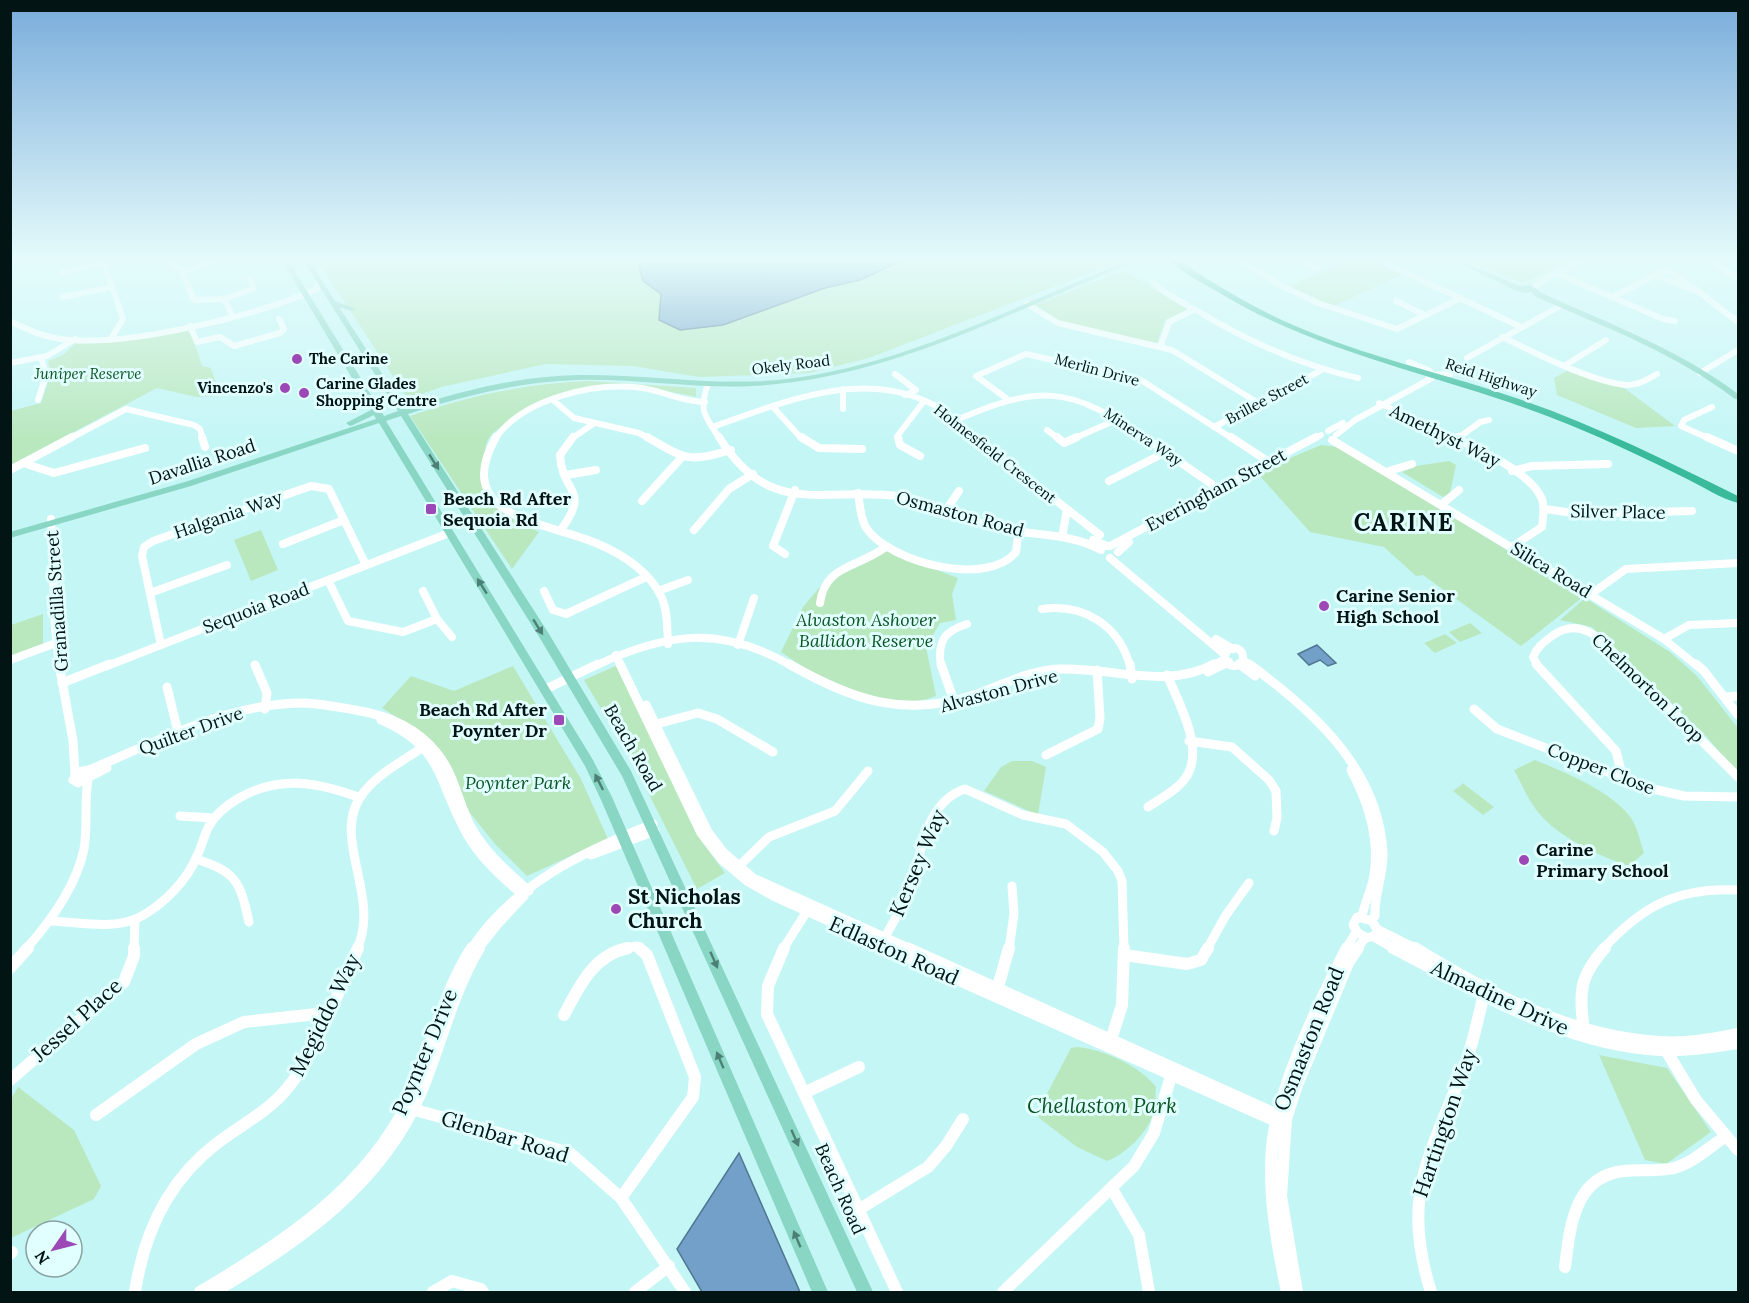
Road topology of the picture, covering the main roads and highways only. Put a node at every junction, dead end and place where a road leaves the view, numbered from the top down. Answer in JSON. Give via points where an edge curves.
{"nodes":[{"id":1,"x":325,"y":318,"type":"edge"},
{"id":2,"x":993,"y":318,"type":"edge"},
{"id":3,"x":1273,"y":318,"type":"edge"},
{"id":4,"x":1585,"y":318,"type":"edge"},
{"id":5,"x":342,"y":319,"type":"edge"},
{"id":6,"x":349,"y":346,"type":"junction"},
{"id":7,"x":363,"y":351,"type":"junction"},
{"id":8,"x":347,"y":363,"type":"junction"},
{"id":9,"x":1410,"y":365,"type":"junction"},
{"id":10,"x":378,"y":375,"type":"junction"},
{"id":11,"x":1414,"y":383,"type":"road end"},
{"id":12,"x":506,"y":384,"type":"junction"},
{"id":13,"x":1737,"y":399,"type":"edge"},
{"id":14,"x":415,"y":403,"type":"junction"},
{"id":15,"x":402,"y":413,"type":"junction"},
{"id":16,"x":380,"y":415,"type":"junction"},
{"id":17,"x":368,"y":425,"type":"junction"},
{"id":18,"x":398,"y":446,"type":"junction"},
{"id":19,"x":1738,"y":493,"type":"edge"},
{"id":20,"x":1738,"y":500,"type":"edge"},
{"id":21,"x":51,"y":522,"type":"junction"},
{"id":22,"x":10,"y":530,"type":"edge"},
{"id":23,"x":10,"y":535,"type":"edge"},
{"id":24,"x":820,"y":1293,"type":"edge"},
{"id":25,"x":866,"y":1293,"type":"edge"}],
"edges":[{"from":1,"to":6,"type":"main road","name":"Beach Road"},
{"from":2,"to":12,"type":"main road","name":"Okely Road","via":[[912,351],[844,372],[785,382],[711,384],[576,377]]},
{"from":3,"to":9,"type":"highway","name":"Reid Highway","via":[[1334,344]]},
{"from":4,"to":13,"type":"main road","via":[[1702,373]]},
{"from":5,"to":6,"type":"main road","name":"Beach Road"},
{"from":6,"to":7,"type":"main road","name":"Beach Road"},
{"from":6,"to":8,"type":"main road","name":"Beach Road"},
{"from":7,"to":8,"type":"main road","via":[[350,351]]},
{"from":7,"to":10,"type":"main road","name":"Beach Road"},
{"from":8,"to":16,"type":"main road","name":"Beach Road"},
{"from":9,"to":11,"type":"highway","via":[[1416,374]]},
{"from":9,"to":19,"type":"highway","name":"Reid Highway","via":[[1562,411]]},
{"from":9,"to":20,"type":"highway","name":"Reid Highway","via":[[1430,376],[1474,386],[1586,428]]},
{"from":10,"to":14,"type":"main road","via":[[399,399]]},
{"from":10,"to":15,"type":"main road","name":"Beach Road"},
{"from":12,"to":14,"type":"main road","name":"Okely Road","via":[[466,388]]},
{"from":12,"to":15,"type":"main road","name":"Okely Road"},
{"from":14,"to":15,"type":"main road","name":"Okely Road"},
{"from":15,"to":16,"type":"main road","name":"Davallia Road"},
{"from":15,"to":25,"type":"main road","name":"Beach Road","one_way":true,"via":[[627,774]]},
{"from":16,"to":17,"type":"main road","name":"Davallia Road"},
{"from":16,"to":18,"type":"main road","name":"Beach Road"},
{"from":16,"to":21,"type":"main road","name":"Davallia Road"},
{"from":17,"to":18,"type":"main road","via":[[382,428],[389,441]]},
{"from":17,"to":21,"type":"main road","name":"Davallia Road","via":[[192,483]]},
{"from":24,"to":18,"type":"main road","name":"Beach Road","one_way":true,"via":[[599,782]]},
{"from":21,"to":22,"type":"main road","name":"Davallia Road"},
{"from":21,"to":23,"type":"main road","name":"Davallia Road"}]}
